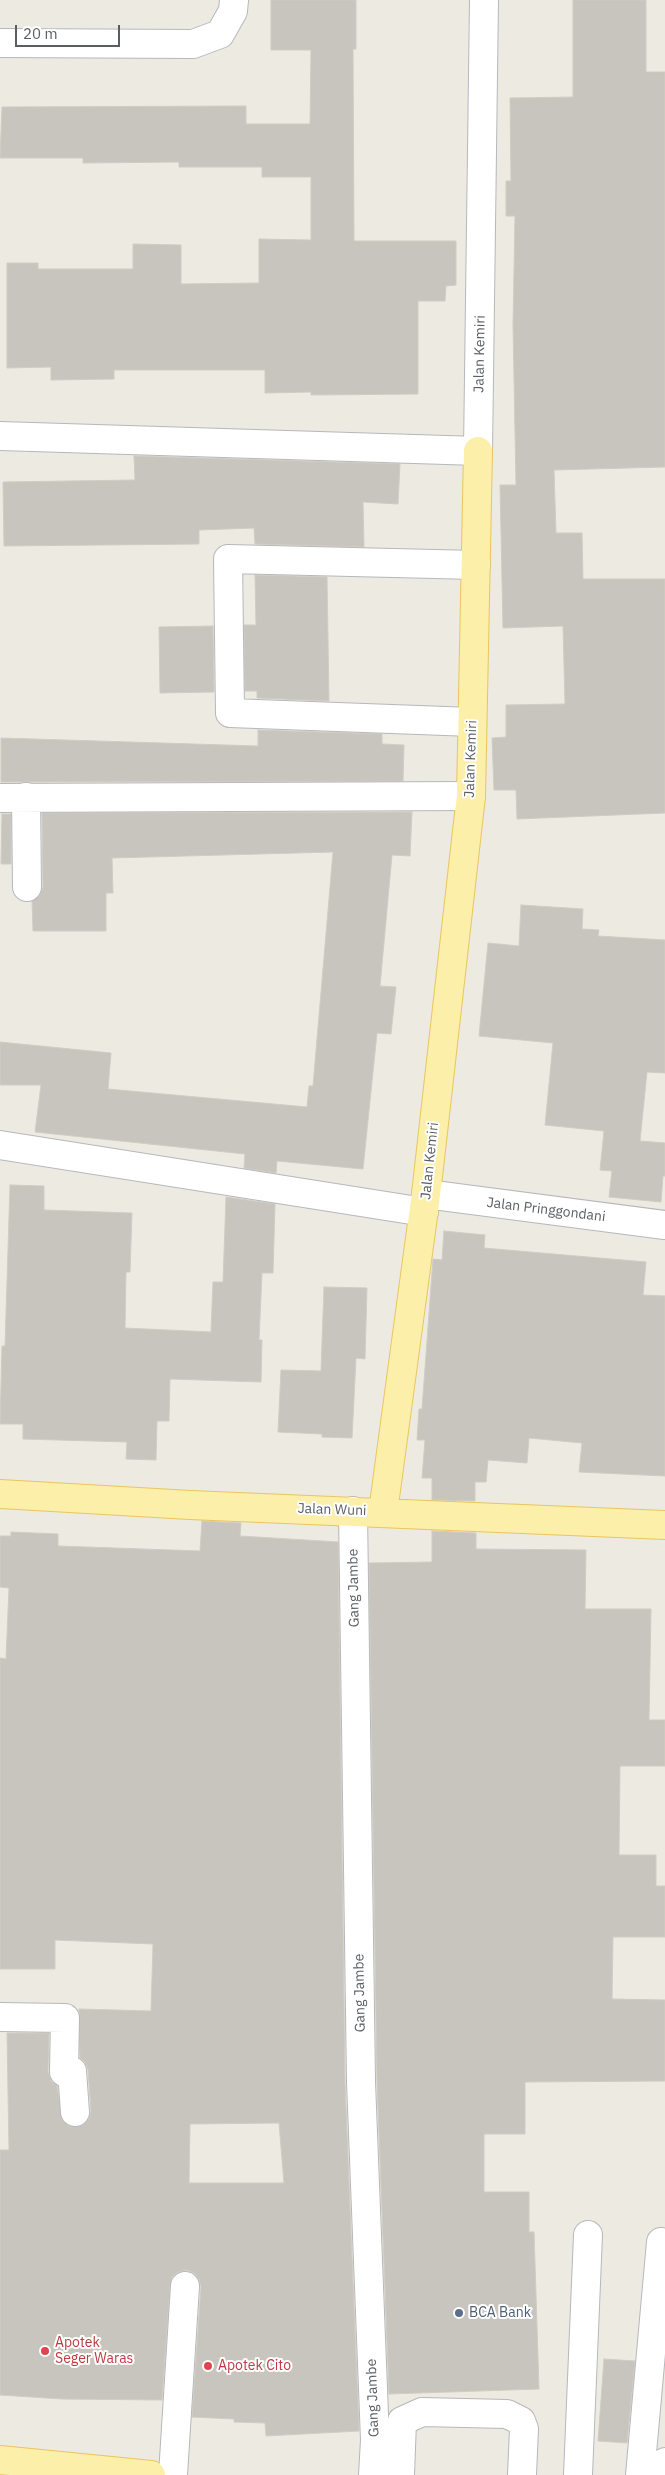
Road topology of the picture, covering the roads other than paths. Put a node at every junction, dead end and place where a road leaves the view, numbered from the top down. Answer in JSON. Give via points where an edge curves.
{"nodes":[{"id":1,"x":234,"y":0,"type":"edge"},
{"id":2,"x":484,"y":0,"type":"edge"},
{"id":3,"x":0,"y":43,"type":"edge"},
{"id":4,"x":0,"y":436,"type":"edge"},
{"id":5,"x":478,"y":451,"type":"junction"},
{"id":6,"x":476,"y":565,"type":"junction"},
{"id":7,"x":472,"y":722,"type":"junction"},
{"id":8,"x":471,"y":796,"type":"junction"},
{"id":9,"x":13,"y":798,"type":"edge"},
{"id":10,"x":26,"y":887,"type":"dead end"},
{"id":11,"x":0,"y":1145,"type":"edge"},
{"id":12,"x":425,"y":1203,"type":"junction"},
{"id":13,"x":665,"y":1225,"type":"edge"},
{"id":14,"x":0,"y":1494,"type":"edge"},
{"id":15,"x":353,"y":1511,"type":"junction"},
{"id":16,"x":383,"y":1512,"type":"junction"},
{"id":17,"x":665,"y":1525,"type":"edge"},
{"id":18,"x":0,"y":2017,"type":"edge"},
{"id":19,"x":75,"y":2112,"type":"dead end"},
{"id":20,"x":588,"y":2235,"type":"dead end"},
{"id":21,"x":660,"y":2242,"type":"dead end"},
{"id":22,"x":184,"y":2286,"type":"dead end"},
{"id":23,"x":0,"y":2460,"type":"edge"},
{"id":24,"x":665,"y":2462,"type":"edge"},
{"id":25,"x":94,"y":2473,"type":"edge"},
{"id":26,"x":152,"y":2475,"type":"edge"},
{"id":27,"x":173,"y":2475,"type":"edge"},
{"id":28,"x":373,"y":2475,"type":"edge"},
{"id":29,"x":400,"y":2475,"type":"edge"},
{"id":30,"x":522,"y":2475,"type":"edge"},
{"id":31,"x":578,"y":2475,"type":"edge"},
{"id":32,"x":640,"y":2475,"type":"edge"},
{"id":33,"x":663,"y":2475,"type":"edge"}],
"edges":[{"from":1,"to":3,"type":"street","via":[[233,11],[220,34],[193,44]]},
{"from":2,"to":5,"type":"street","name":"Jalan Kemiri"},
{"from":4,"to":5,"type":"street"},
{"from":5,"to":6,"type":"main road","name":"Jalan Kemiri"},
{"from":6,"to":7,"type":"main road","name":"Jalan Kemiri"},
{"from":6,"to":7,"type":"street","via":[[228,560],[230,713]]},
{"from":7,"to":8,"type":"main road","name":"Jalan Kemiri"},
{"from":8,"to":9,"type":"street"},
{"from":8,"to":12,"type":"main road","name":"Jalan Kemiri"},
{"from":9,"to":10,"type":"street"},
{"from":11,"to":12,"type":"street","name":"Jalan Pringgondani"},
{"from":12,"to":13,"type":"street","name":"Jalan Pringgondani"},
{"from":12,"to":16,"type":"main road","name":"Jalan Kemiri"},
{"from":14,"to":15,"type":"main road","name":"Jalan Wuni"},
{"from":15,"to":16,"type":"main road","name":"Jalan Wuni"},
{"from":15,"to":28,"type":"street","name":"Gang Jambe","via":[[361,2082],[375,2440]]},
{"from":16,"to":17,"type":"main road","name":"Jalan Wuni"},
{"from":18,"to":19,"type":"street","via":[[65,2018],[64,2072],[72,2072]]},
{"from":20,"to":31,"type":"street"},
{"from":21,"to":32,"type":"street"},
{"from":22,"to":27,"type":"street"},
{"from":23,"to":25,"type":"main road"},
{"from":24,"to":33,"type":"street"},
{"from":25,"to":26,"type":"main road"},
{"from":29,"to":30,"type":"street","via":[[402,2421],[422,2412],[507,2414],[521,2421],[524,2429]]}]}
